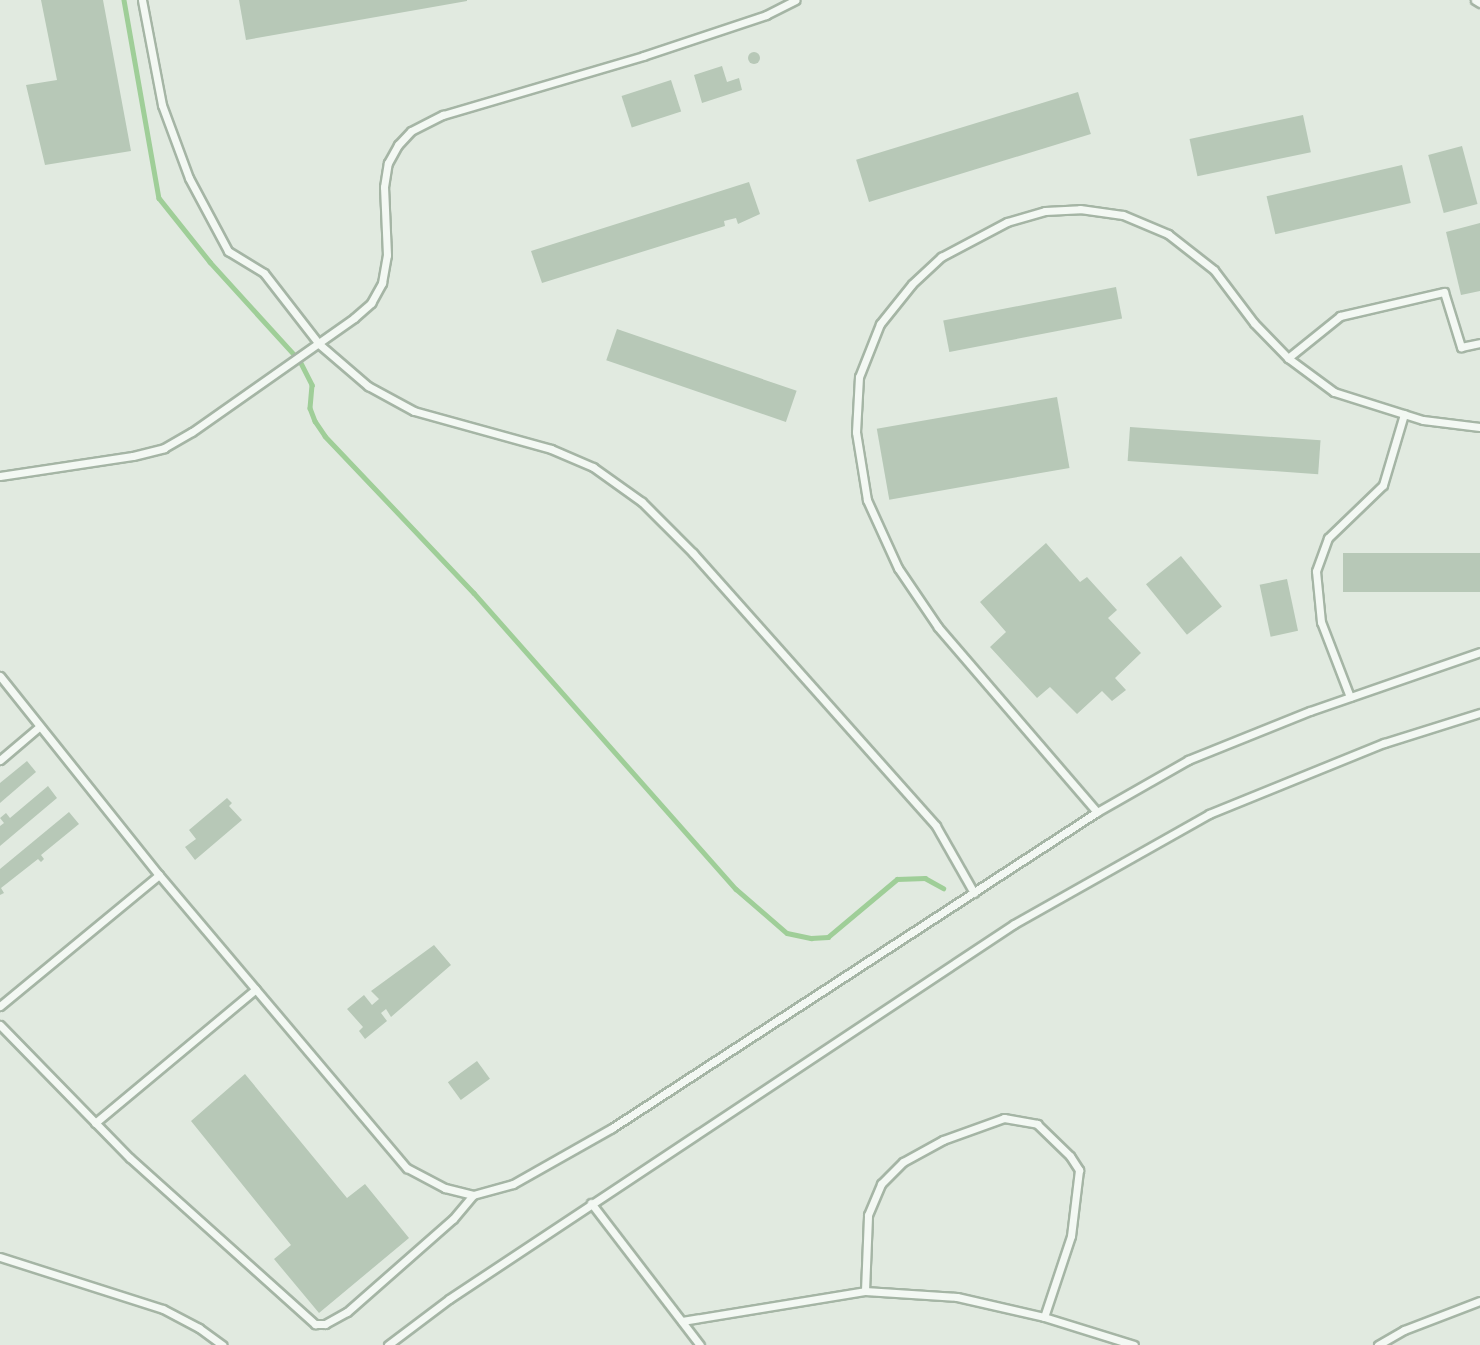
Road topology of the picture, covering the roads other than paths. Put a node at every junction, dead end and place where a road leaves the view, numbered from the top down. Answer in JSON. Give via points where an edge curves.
{"nodes":[{"id":1,"x":142,"y":0,"type":"edge"},
{"id":2,"x":795,"y":0,"type":"edge"},
{"id":3,"x":1475,"y":0,"type":"edge"},
{"id":4,"x":1480,"y":3,"type":"edge"},
{"id":5,"x":1480,"y":343,"type":"edge"},
{"id":6,"x":319,"y":344,"type":"junction"},
{"id":7,"x":1288,"y":358,"type":"junction"},
{"id":8,"x":1404,"y":414,"type":"junction"},
{"id":9,"x":1480,"y":426,"type":"edge"},
{"id":10,"x":0,"y":475,"type":"edge"},
{"id":11,"x":1480,"y":652,"type":"edge"},
{"id":12,"x":0,"y":676,"type":"edge"},
{"id":13,"x":1350,"y":697,"type":"junction"},
{"id":14,"x":1480,"y":713,"type":"edge"},
{"id":15,"x":40,"y":726,"type":"junction"},
{"id":16,"x":0,"y":760,"type":"edge"},
{"id":17,"x":1097,"y":812,"type":"junction"},
{"id":18,"x":159,"y":875,"type":"junction"},
{"id":19,"x":974,"y":893,"type":"junction"},
{"id":20,"x":256,"y":989,"type":"junction"},
{"id":21,"x":0,"y":1006,"type":"edge"},
{"id":22,"x":0,"y":1025,"type":"edge"},
{"id":23,"x":95,"y":1123,"type":"junction"},
{"id":24,"x":473,"y":1195,"type":"junction"},
{"id":25,"x":592,"y":1203,"type":"junction"},
{"id":26,"x":0,"y":1258,"type":"edge"},
{"id":27,"x":865,"y":1291,"type":"junction"},
{"id":28,"x":1480,"y":1301,"type":"edge"},
{"id":29,"x":1044,"y":1317,"type":"junction"},
{"id":30,"x":682,"y":1321,"type":"junction"},
{"id":31,"x":222,"y":1345,"type":"edge"},
{"id":32,"x":388,"y":1345,"type":"edge"},
{"id":33,"x":700,"y":1345,"type":"edge"},
{"id":34,"x":1134,"y":1345,"type":"edge"},
{"id":35,"x":1378,"y":1345,"type":"edge"}],
"edges":[{"from":1,"to":6,"type":"lane","via":[[162,105],[207,216],[228,251],[264,272]]},
{"from":2,"to":6,"type":"lane","via":[[766,15],[443,115],[411,131],[388,163],[384,187],[387,255],[382,283],[371,303]]},
{"from":3,"to":4,"type":"lane"},
{"from":5,"to":7,"type":"lane","via":[[1461,347],[1444,292],[1340,316]]},
{"from":6,"to":10,"type":"lane","via":[[164,448]]},
{"from":6,"to":19,"type":"lane","via":[[368,386],[414,411],[551,449],[593,467],[642,502],[936,826]]},
{"from":7,"to":8,"type":"lane","via":[[1334,392]]},
{"from":7,"to":17,"type":"lane","via":[[1214,270],[1168,234],[1123,215],[1080,209],[1045,211],[974,236],[941,257],[912,284],[880,324],[859,377],[856,432],[867,500],[898,568],[938,627]]},
{"from":8,"to":9,"type":"lane"},
{"from":8,"to":13,"type":"lane","via":[[1383,485],[1328,538],[1316,571],[1321,622]]},
{"from":11,"to":13,"type":"lane"},
{"from":12,"to":15,"type":"lane"},
{"from":13,"to":17,"type":"lane","via":[[1188,760]]},
{"from":14,"to":25,"type":"lane","via":[[1384,743],[1209,814],[1014,924]]},
{"from":15,"to":16,"type":"lane"},
{"from":15,"to":18,"type":"lane"},
{"from":17,"to":19,"type":"lane"},
{"from":18,"to":20,"type":"lane"},
{"from":18,"to":21,"type":"lane"},
{"from":19,"to":24,"type":"lane","via":[[561,1158],[513,1184]]},
{"from":20,"to":23,"type":"lane"},
{"from":20,"to":24,"type":"lane","via":[[407,1168],[445,1188]]},
{"from":22,"to":23,"type":"lane"},
{"from":23,"to":24,"type":"lane","via":[[315,1324],[326,1324],[348,1312],[453,1219]]},
{"from":25,"to":30,"type":"lane"},
{"from":25,"to":32,"type":"lane"},
{"from":26,"to":31,"type":"lane","via":[[163,1309]]},
{"from":27,"to":29,"type":"lane","via":[[957,1297]]},
{"from":27,"to":29,"type":"lane","via":[[868,1215],[881,1184],[903,1162],[943,1140],[1004,1118],[1037,1124],[1079,1170],[1071,1236]]},
{"from":27,"to":30,"type":"lane"},
{"from":28,"to":35,"type":"lane"},
{"from":29,"to":34,"type":"lane"},
{"from":30,"to":33,"type":"lane"}]}
